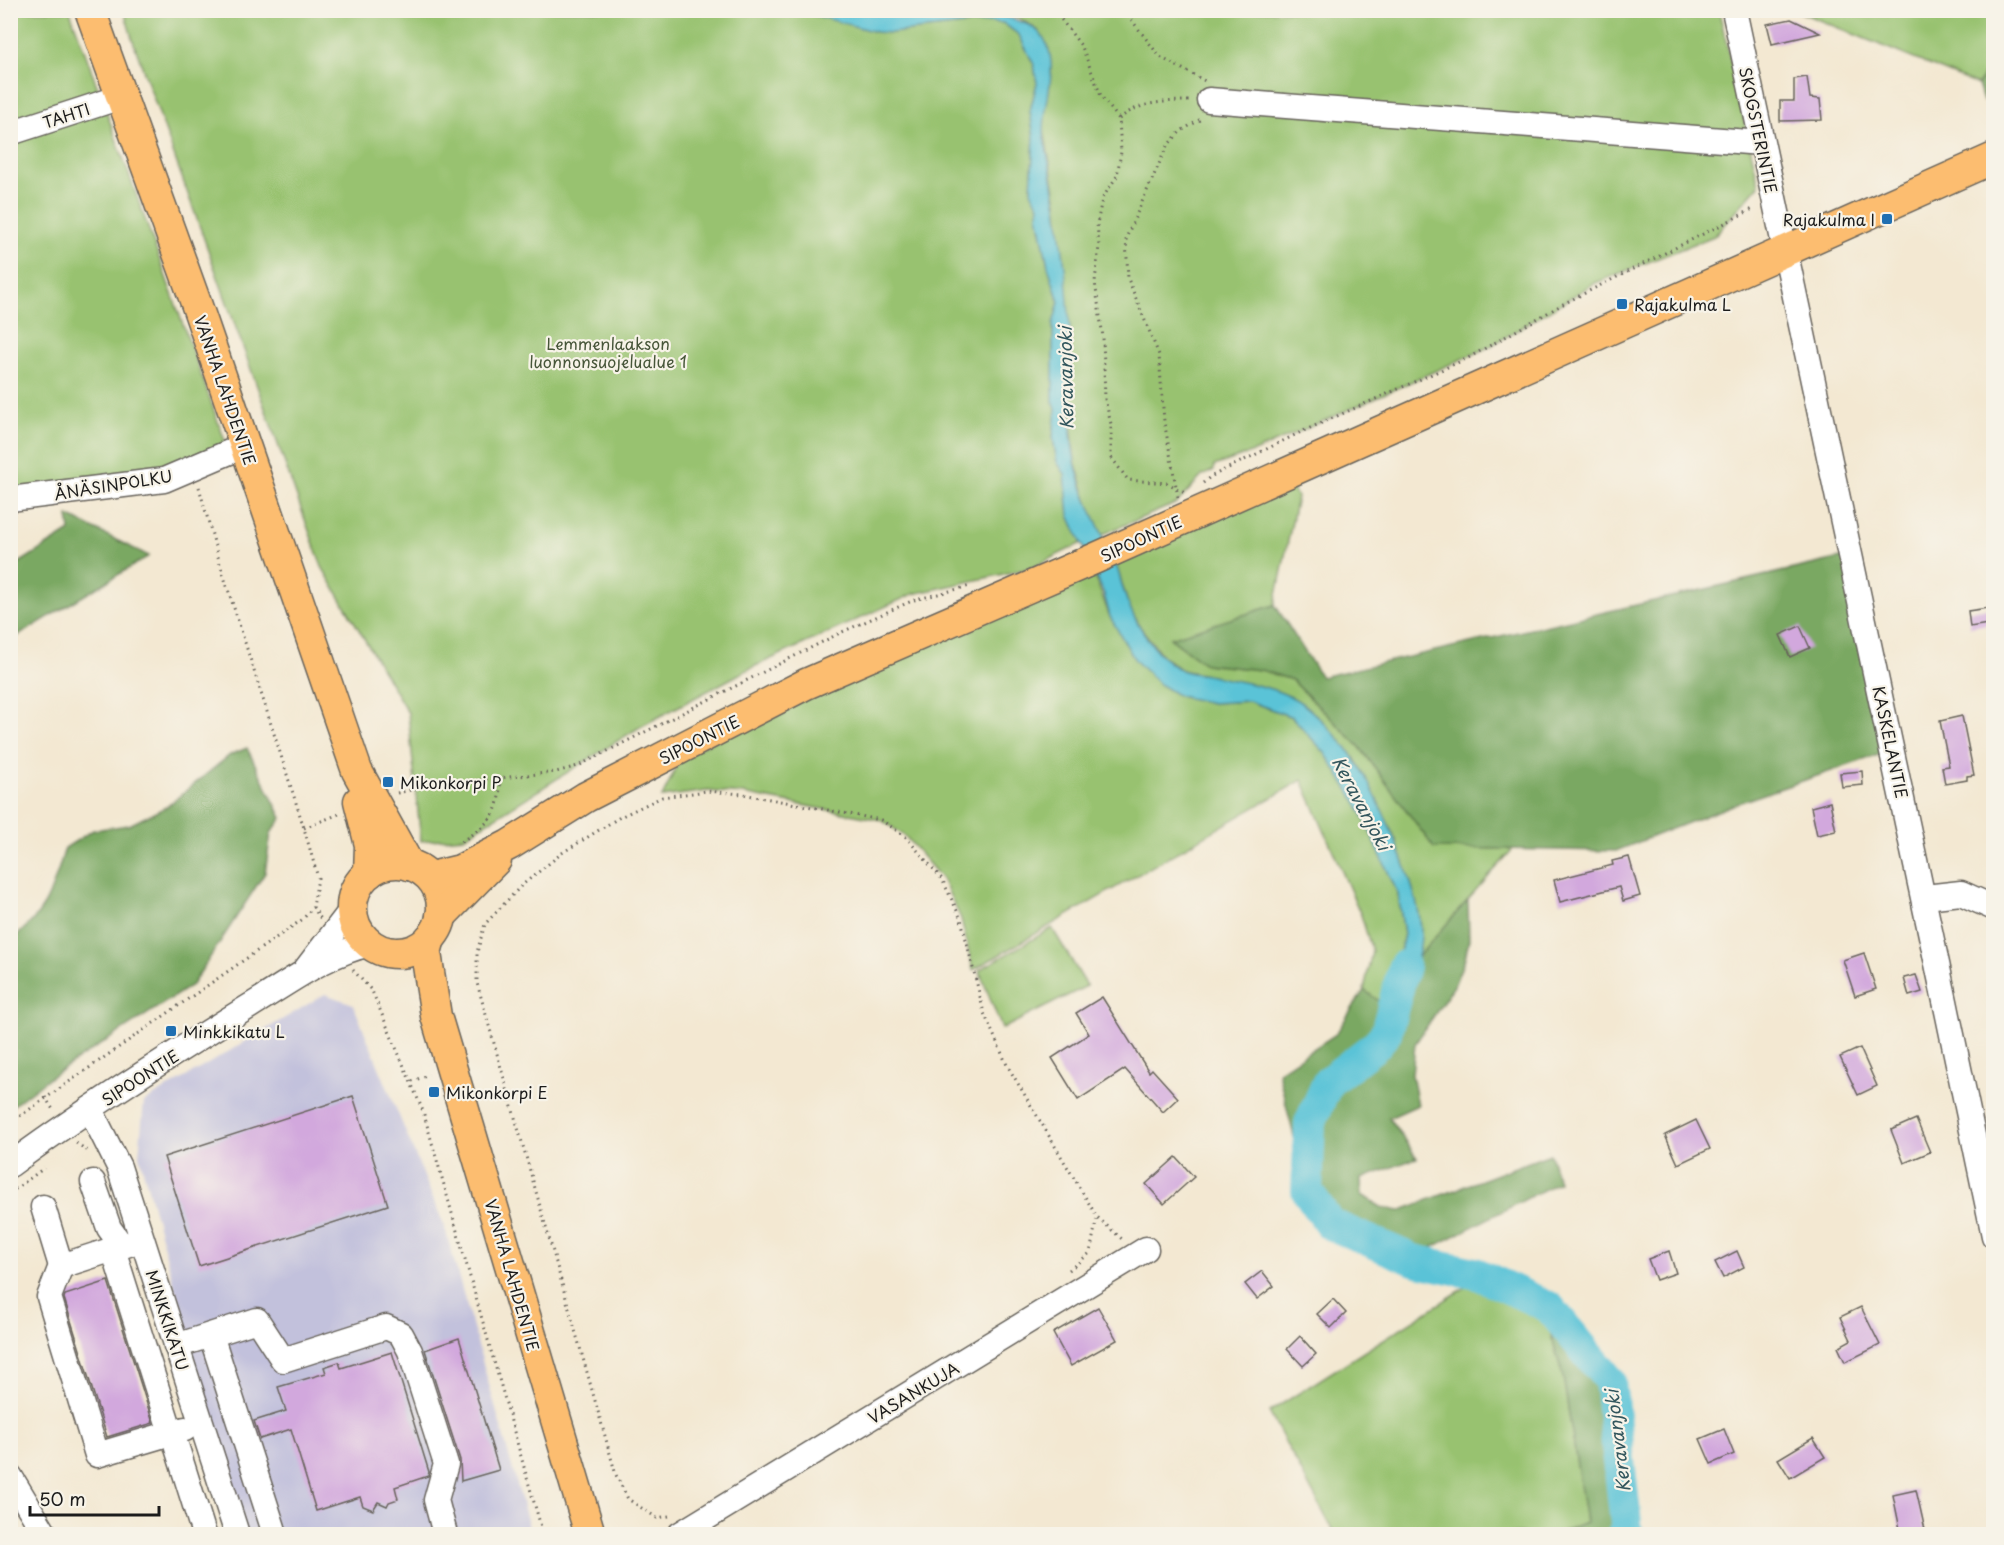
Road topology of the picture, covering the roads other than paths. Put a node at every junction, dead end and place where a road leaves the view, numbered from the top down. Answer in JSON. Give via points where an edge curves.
{"nodes":[{"id":1,"x":90,"y":10,"type":"edge"},
{"id":2,"x":1734,"y":10,"type":"edge"},
{"id":3,"x":121,"y":97,"type":"junction"},
{"id":4,"x":1209,"y":100,"type":"road end"},
{"id":5,"x":10,"y":133,"type":"edge"},
{"id":6,"x":1761,"y":143,"type":"junction"},
{"id":7,"x":1994,"y":158,"type":"edge"},
{"id":8,"x":1783,"y":250,"type":"junction"},
{"id":9,"x":246,"y":445,"type":"junction"},
{"id":10,"x":10,"y":499,"type":"edge"},
{"id":11,"x":357,"y":771,"type":"junction"},
{"id":12,"x":509,"y":845,"type":"junction"},
{"id":13,"x":420,"y":871,"type":"junction"},
{"id":14,"x":369,"y":873,"type":"junction"},
{"id":15,"x":1925,"y":897,"type":"junction"},
{"id":16,"x":1994,"y":908,"type":"edge"},
{"id":17,"x":352,"y":909,"type":"junction"},
{"id":18,"x":436,"y":927,"type":"junction"},
{"id":19,"x":336,"y":944,"type":"junction"},
{"id":20,"x":381,"y":948,"type":"junction"},
{"id":21,"x":436,"y":1016,"type":"junction"},
{"id":22,"x":90,"y":1109,"type":"junction"},
{"id":23,"x":10,"y":1166,"type":"edge"},
{"id":24,"x":93,"y":1182,"type":"dead end"},
{"id":25,"x":43,"y":1208,"type":"dead end"},
{"id":26,"x":1994,"y":1236,"type":"edge"},
{"id":27,"x":126,"y":1245,"type":"junction"},
{"id":28,"x":1146,"y":1250,"type":"road end"},
{"id":29,"x":61,"y":1266,"type":"junction"},
{"id":30,"x":211,"y":1335,"type":"junction"},
{"id":31,"x":176,"y":1346,"type":"junction"},
{"id":32,"x":201,"y":1424,"type":"junction"},
{"id":33,"x":174,"y":1441,"type":"junction"},
{"id":34,"x":10,"y":1476,"type":"edge"},
{"id":35,"x":680,"y":1525,"type":"edge"},
{"id":36,"x":235,"y":1530,"type":"edge"},
{"id":37,"x":45,"y":1534,"type":"edge"},
{"id":38,"x":204,"y":1534,"type":"edge"},
{"id":39,"x":275,"y":1534,"type":"edge"},
{"id":40,"x":445,"y":1534,"type":"edge"},
{"id":41,"x":590,"y":1534,"type":"edge"}],
"edges":[{"from":1,"to":3,"type":"main road","name":"VANHA LAHDENTIE"},
{"from":2,"to":6,"type":"street","name":"SKOGSTERINTIE"},
{"from":3,"to":5,"type":"street","name":"TAHTI"},
{"from":3,"to":9,"type":"main road","name":"VANHA LAHDENTIE"},
{"from":4,"to":6,"type":"street"},
{"from":6,"to":8,"type":"street","name":"SKOGSTERINTIE"},
{"from":7,"to":8,"type":"main road","name":"SIPOONTIE"},
{"from":8,"to":12,"type":"main road","name":"SIPOONTIE","via":[[806,684],[586,796]]},
{"from":8,"to":15,"type":"street","name":"KASKELANTIE"},
{"from":9,"to":10,"type":"street","name":"ÅNÄSINPOLKU","via":[[164,480]]},
{"from":9,"to":11,"type":"main road","name":"VANHA LAHDENTIE"},
{"from":11,"to":13,"type":"main road","name":"VANHA LAHDENTIE"},
{"from":11,"to":14,"type":"main road","name":"VANHA LAHDENTIE","via":[[357,792],[370,845]]},
{"from":12,"to":13,"type":"main road","name":"SIPOONTIE","via":[[460,870]]},
{"from":12,"to":18,"type":"main road","name":"SIPOONTIE"},
{"from":13,"to":14,"type":"main road","via":[[388,864]]},
{"from":13,"to":18,"type":"main road","via":[[439,890],[442,906]]},
{"from":14,"to":17,"type":"main road","via":[[355,894]]},
{"from":15,"to":16,"type":"street","via":[[1961,892]]},
{"from":15,"to":26,"type":"street","name":"KASKELANTIE"},
{"from":17,"to":19,"type":"street","name":"SIPOONTIE"},
{"from":17,"to":20,"type":"main road","via":[[356,925]]},
{"from":18,"to":20,"type":"main road","via":[[422,946],[407,951]]},
{"from":18,"to":21,"type":"main road","name":"VANHA LAHDENTIE","via":[[426,953]]},
{"from":19,"to":20,"type":"street"},
{"from":19,"to":22,"type":"street","name":"SIPOONTIE","via":[[302,973]]},
{"from":20,"to":21,"type":"main road","name":"VANHA LAHDENTIE"},
{"from":21,"to":41,"type":"main road","name":"VANHA LAHDENTIE"},
{"from":22,"to":23,"type":"street","name":"SIPOONTIE"},
{"from":22,"to":27,"type":"street","name":"MINKKIKATU","via":[[119,1167]]},
{"from":24,"to":27,"type":"street","via":[[109,1227]]},
{"from":25,"to":29,"type":"street"},
{"from":27,"to":29,"type":"street"},
{"from":27,"to":31,"type":"street","name":"MINKKIKATU"},
{"from":27,"to":33,"type":"street"},
{"from":28,"to":35,"type":"street","name":"VASANKUJA"},
{"from":29,"to":33,"type":"street","via":[[49,1297],[97,1455]]},
{"from":30,"to":31,"type":"street"},
{"from":30,"to":39,"type":"street"},
{"from":30,"to":40,"type":"street","via":[[257,1320],[283,1360],[386,1328],[401,1334],[446,1464],[436,1500]]},
{"from":31,"to":32,"type":"street","name":"MINKKIKATU"},
{"from":32,"to":33,"type":"street"},
{"from":32,"to":36,"type":"street","name":"MINKKIKATU"},
{"from":33,"to":38,"type":"street"},
{"from":34,"to":37,"type":"street"},
{"from":36,"to":38,"type":"street"}]}
